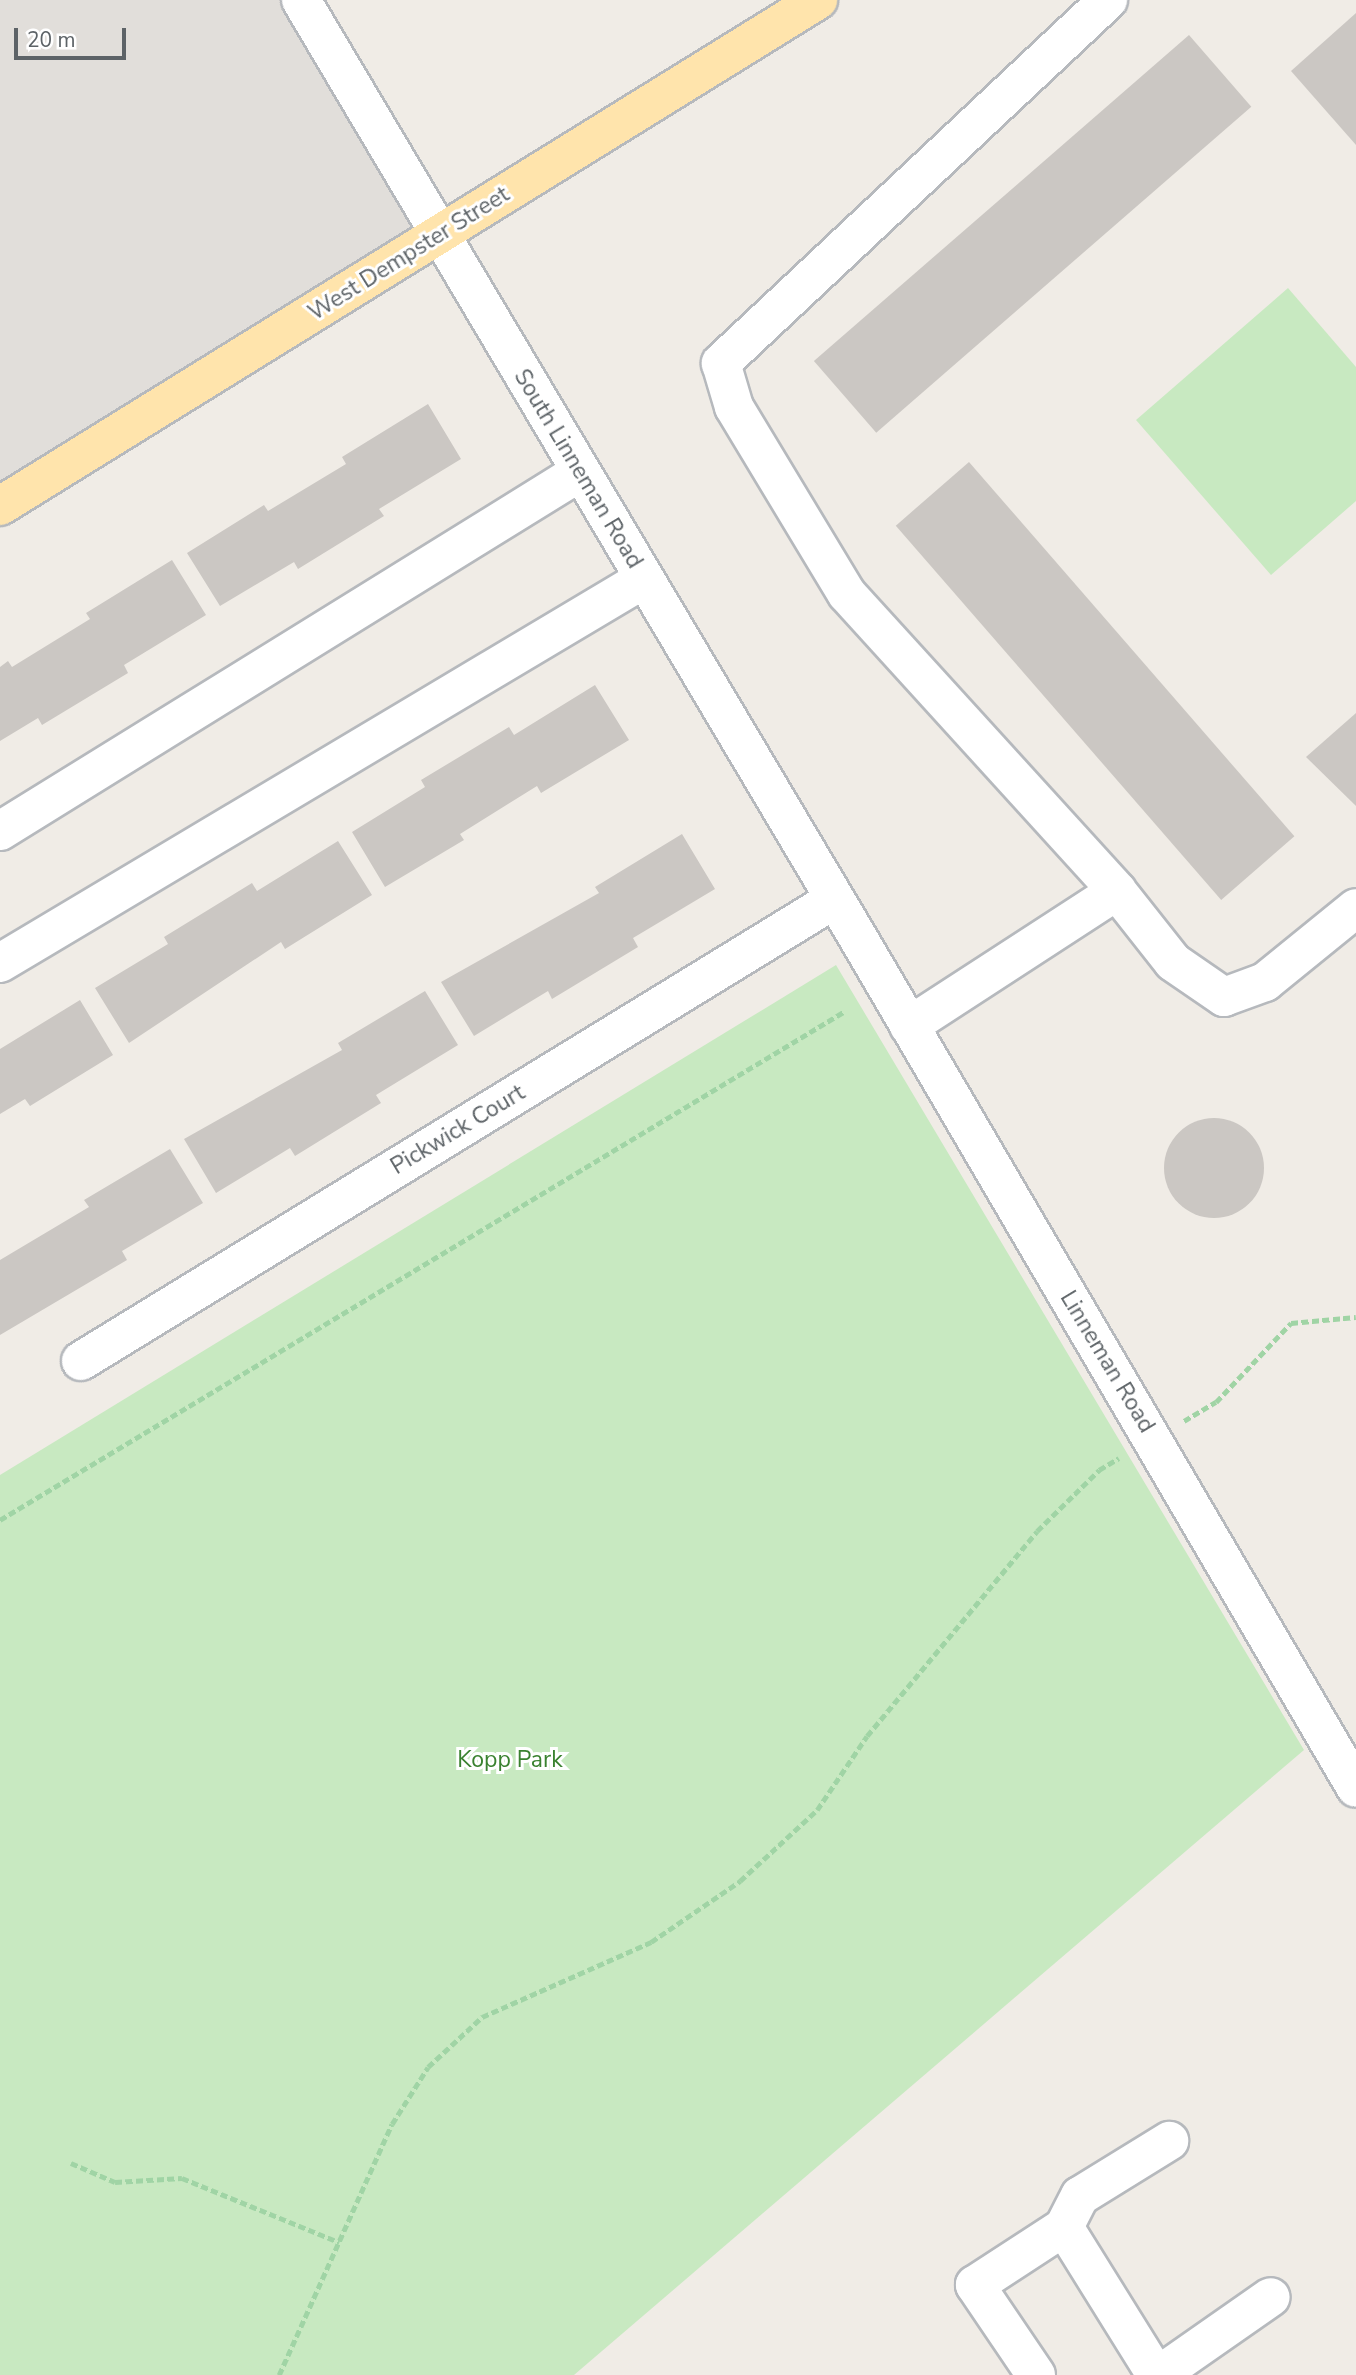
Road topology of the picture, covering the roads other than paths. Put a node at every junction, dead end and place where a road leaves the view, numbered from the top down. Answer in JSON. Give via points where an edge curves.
{"nodes":[{"id":1,"x":301,"y":0,"type":"edge"},
{"id":2,"x":818,"y":0,"type":"edge"},
{"id":3,"x":1108,"y":0,"type":"edge"},
{"id":4,"x":439,"y":236,"type":"junction"},
{"id":5,"x":580,"y":472,"type":"junction"},
{"id":6,"x":0,"y":506,"type":"edge"},
{"id":7,"x":644,"y":579,"type":"junction"},
{"id":8,"x":0,"y":831,"type":"edge"},
{"id":9,"x":1117,"y":891,"type":"junction"},
{"id":10,"x":835,"y":899,"type":"junction"},
{"id":11,"x":1356,"y":908,"type":"edge"},
{"id":12,"x":858,"y":936,"type":"joint"},
{"id":13,"x":0,"y":963,"type":"edge"},
{"id":14,"x":909,"y":1026,"type":"junction"},
{"id":15,"x":80,"y":1361,"type":"dead end"},
{"id":16,"x":1356,"y":1788,"type":"edge"},
{"id":17,"x":1169,"y":2141,"type":"dead end"},
{"id":18,"x":1064,"y":2227,"type":"junction"},
{"id":19,"x":1271,"y":2297,"type":"dead end"},
{"id":20,"x":1036,"y":2375,"type":"edge"},
{"id":21,"x":1158,"y":2375,"type":"edge"}],
"edges":[{"from":1,"to":4,"type":"street","name":"South Linneman Road"},
{"from":2,"to":4,"type":"main road","name":"West Dempster Street"},
{"from":3,"to":9,"type":"street","via":[[721,363],[734,407],[847,594]]},
{"from":4,"to":5,"type":"street","name":"South Linneman Road"},
{"from":4,"to":6,"type":"main road","name":"West Dempster Street"},
{"from":5,"to":7,"type":"street","name":"South Linneman Road"},
{"from":5,"to":8,"type":"street"},
{"from":7,"to":10,"type":"street","name":"South Linneman Road"},
{"from":7,"to":13,"type":"street"},
{"from":9,"to":11,"type":"street","via":[[1173,962],[1224,996],[1265,982]]},
{"from":9,"to":14,"type":"street"},
{"from":10,"to":12,"type":"street","name":"South Linneman Road"},
{"from":10,"to":15,"type":"street","name":"Pickwick Court"},
{"from":12,"to":14,"type":"street","name":"Linneman Road"},
{"from":14,"to":16,"type":"street","name":"Linneman Road"},
{"from":17,"to":18,"type":"street","via":[[1080,2196]]},
{"from":18,"to":20,"type":"street","via":[[975,2285]]},
{"from":18,"to":21,"type":"street"},
{"from":19,"to":21,"type":"street"}]}
